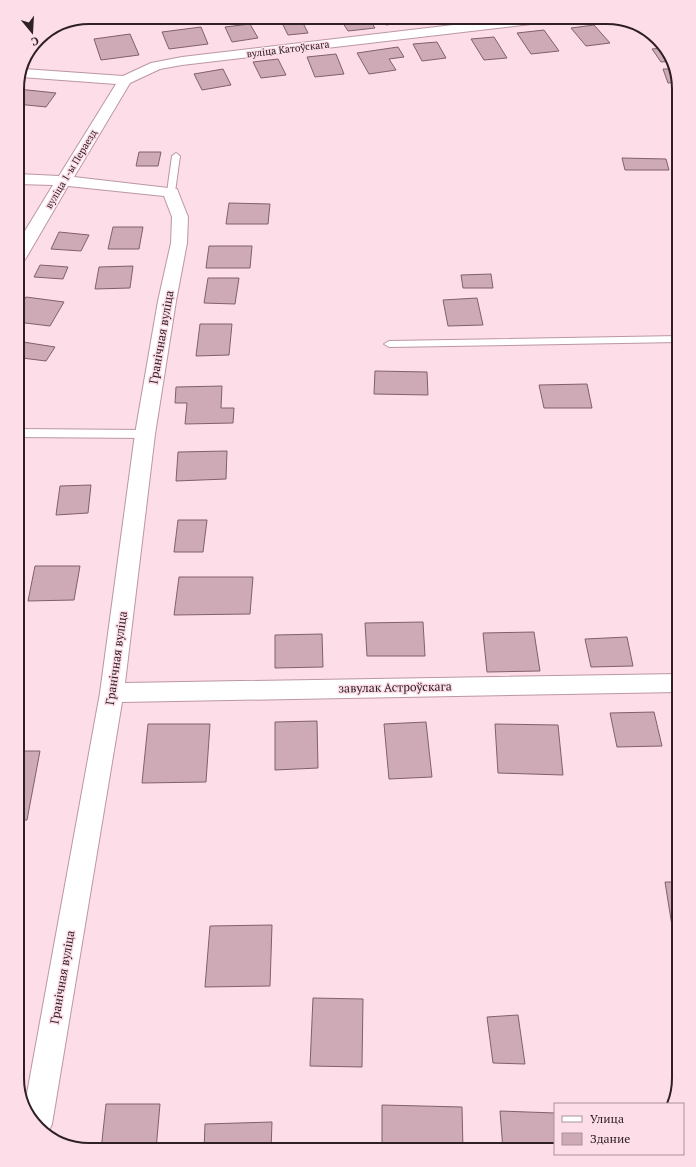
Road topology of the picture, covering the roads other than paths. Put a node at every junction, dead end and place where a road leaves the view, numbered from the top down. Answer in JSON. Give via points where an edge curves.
{"nodes":[{"id":1,"x":496,"y":24,"type":"edge"},
{"id":2,"x":26,"y":73,"type":"edge"},
{"id":3,"x":126,"y":80,"type":"junction"},
{"id":4,"x":176,"y":156,"type":"dead end"},
{"id":5,"x":24,"y":179,"type":"edge"},
{"id":6,"x":63,"y":181,"type":"junction"},
{"id":7,"x":170,"y":192,"type":"junction"},
{"id":8,"x":24,"y":246,"type":"edge"},
{"id":9,"x":672,"y":339,"type":"edge"},
{"id":10,"x":389,"y":344,"type":"dead end"},
{"id":11,"x":24,"y":433,"type":"edge"},
{"id":12,"x":145,"y":434,"type":"junction"},
{"id":13,"x":672,"y":683,"type":"edge"},
{"id":14,"x":112,"y":692,"type":"junction"},
{"id":15,"x":38,"y":1118,"type":"edge"}],
"edges":[{"from":1,"to":3,"type":"street","name":"вуліца Катоўскага","via":[[182,61],[156,66]]},
{"from":2,"to":3,"type":"street","name":"вуліца Катоўскага"},
{"from":3,"to":6,"type":"street","name":"вуліца 1-ы Пераезд"},
{"from":4,"to":7,"type":"lane"},
{"from":5,"to":6,"type":"street"},
{"from":6,"to":7,"type":"street"},
{"from":6,"to":8,"type":"street","name":"вуліца 1-ы Пераезд"},
{"from":7,"to":12,"type":"street","name":"Гранічная вуліца","via":[[180,217],[179,243]]},
{"from":9,"to":10,"type":"lane"},
{"from":11,"to":12,"type":"lane"},
{"from":12,"to":14,"type":"street","name":"Гранічная вуліца"},
{"from":13,"to":14,"type":"street","name":"завулак Астроўскага"},
{"from":14,"to":15,"type":"street","name":"Гранічная вуліца"}]}
